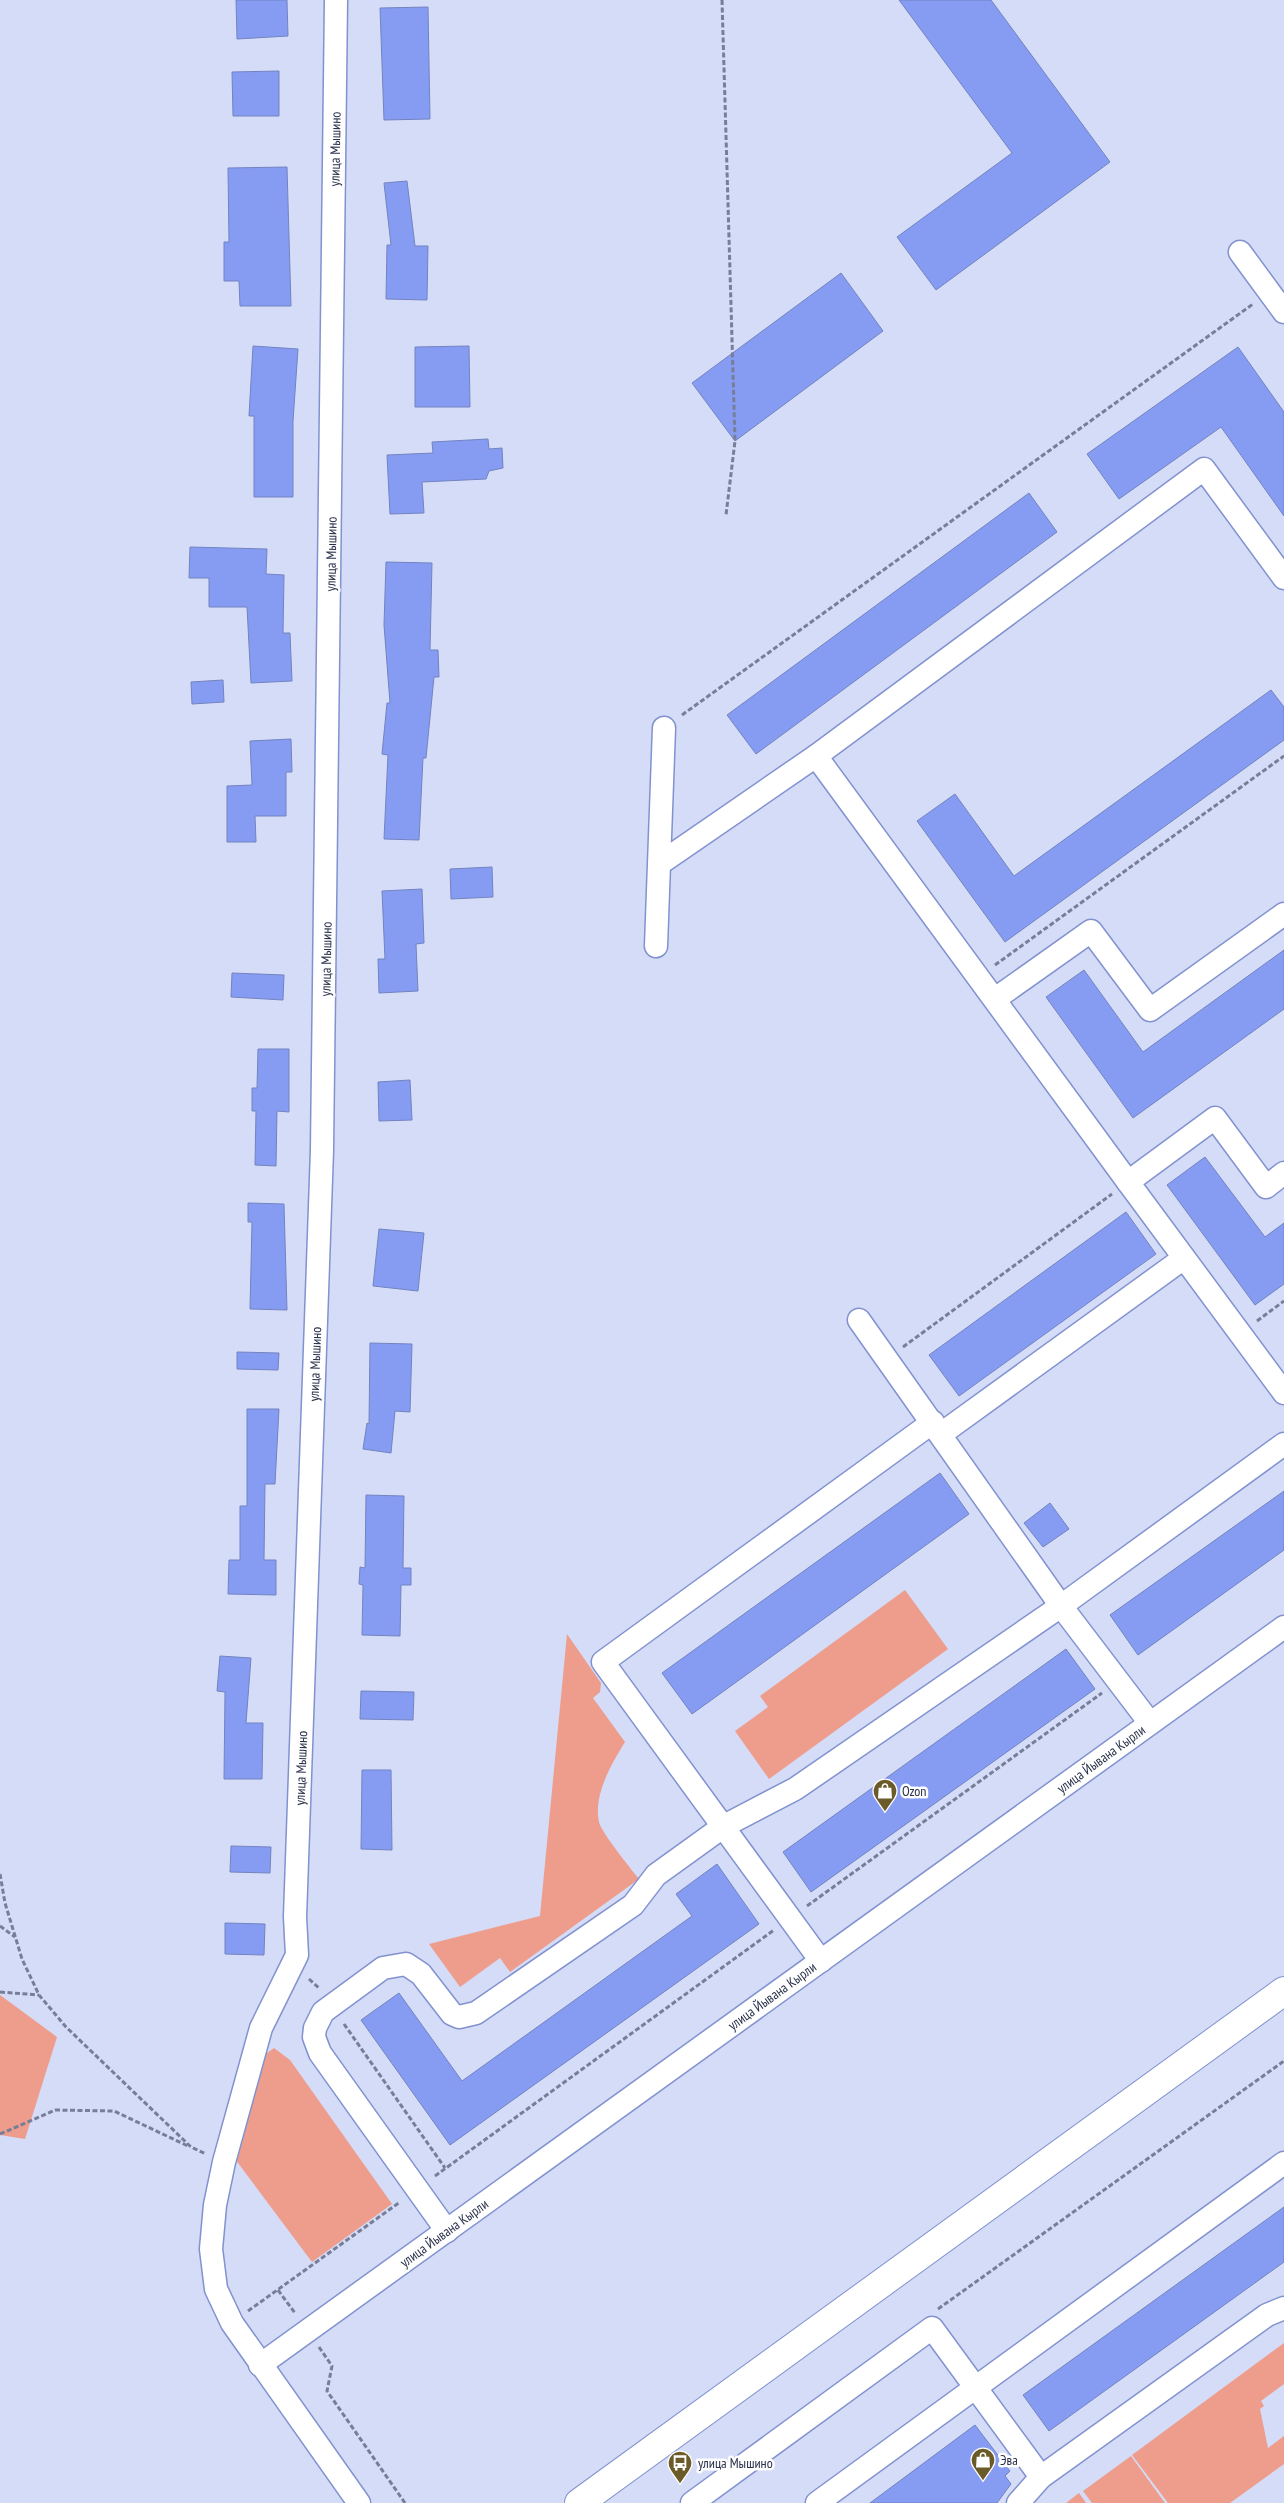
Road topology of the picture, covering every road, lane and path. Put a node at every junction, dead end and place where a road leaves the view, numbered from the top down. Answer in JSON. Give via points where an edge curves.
{"nodes":[{"id":1,"x":336,"y":0,"type":"edge"},
{"id":2,"x":722,"y":0,"type":"edge"},
{"id":3,"x":1240,"y":252,"type":"dead end"},
{"id":4,"x":1270,"y":292,"type":"junction"},
{"id":5,"x":1284,"y":312,"type":"edge"},
{"id":6,"x":726,"y":515,"type":"dead end"},
{"id":7,"x":1284,"y":578,"type":"edge"},
{"id":8,"x":664,"y":728,"type":"joint"},
{"id":9,"x":816,"y":756,"type":"junction"},
{"id":10,"x":1284,"y":756,"type":"edge"},
{"id":11,"x":666,"y":860,"type":"dead end"},
{"id":12,"x":1284,"y":914,"type":"edge"},
{"id":13,"x":656,"y":946,"type":"dead end"},
{"id":14,"x":978,"y":977,"type":"junction"},
{"id":15,"x":994,"y":999,"type":"junction"},
{"id":16,"x":1284,"y":1174,"type":"edge"},
{"id":17,"x":1128,"y":1182,"type":"junction"},
{"id":18,"x":1184,"y":1258,"type":"junction"},
{"id":19,"x":1284,"y":1301,"type":"edge"},
{"id":20,"x":859,"y":1320,"type":"dead end"},
{"id":21,"x":1240,"y":1333,"type":"junction"},
{"id":22,"x":887,"y":1359,"type":"junction"},
{"id":23,"x":1284,"y":1393,"type":"edge"},
{"id":24,"x":937,"y":1428,"type":"junction"},
{"id":25,"x":1284,"y":1444,"type":"edge"},
{"id":26,"x":1061,"y":1606,"type":"junction"},
{"id":27,"x":1284,"y":1627,"type":"edge"},
{"id":28,"x":1118,"y":1681,"type":"junction"},
{"id":29,"x":1150,"y":1724,"type":"junction"},
{"id":30,"x":724,"y":1826,"type":"junction"},
{"id":31,"x":0,"y":1874,"type":"edge"},
{"id":32,"x":0,"y":1897,"type":"edge"},
{"id":33,"x":4,"y":1903,"type":"junction"},
{"id":34,"x":790,"y":1918,"type":"junction"},
{"id":35,"x":0,"y":1926,"type":"edge"},
{"id":36,"x":15,"y":1937,"type":"junction"},
{"id":37,"x":821,"y":1961,"type":"junction"},
{"id":38,"x":1284,"y":1991,"type":"edge"},
{"id":39,"x":0,"y":1992,"type":"edge"},
{"id":40,"x":39,"y":1995,"type":"junction"},
{"id":41,"x":331,"y":2005,"type":"junction"},
{"id":42,"x":1284,"y":2061,"type":"edge"},
{"id":43,"x":0,"y":2134,"type":"edge"},
{"id":44,"x":191,"y":2147,"type":"junction"},
{"id":45,"x":224,"y":2162,"type":"junction"},
{"id":46,"x":1284,"y":2163,"type":"edge"},
{"id":47,"x":446,"y":2168,"type":"junction"},
{"id":48,"x":417,"y":2189,"type":"junction"},
{"id":49,"x":447,"y":2231,"type":"junction"},
{"id":50,"x":278,"y":2290,"type":"junction"},
{"id":51,"x":1284,"y":2308,"type":"edge"},
{"id":52,"x":935,"y":2311,"type":"dead end"},
{"id":53,"x":232,"y":2323,"type":"junction"},
{"id":54,"x":307,"y":2331,"type":"junction"},
{"id":55,"x":260,"y":2365,"type":"junction"},
{"id":56,"x":976,"y":2388,"type":"junction"},
{"id":57,"x":1041,"y":2477,"type":"junction"},
{"id":58,"x":359,"y":2503,"type":"edge"},
{"id":59,"x":405,"y":2503,"type":"edge"},
{"id":60,"x":579,"y":2503,"type":"edge"},
{"id":61,"x":692,"y":2503,"type":"edge"},
{"id":62,"x":816,"y":2503,"type":"edge"},
{"id":63,"x":1018,"y":2503,"type":"edge"}],
"edges":[{"from":1,"to":45,"type":"street","name":"улица Мышино","via":[[322,1140],[295,1917],[297,1955],[261,2028]]},
{"from":2,"to":6,"type":"path","via":[[735,441]]},
{"from":3,"to":4,"type":"street"},
{"from":4,"to":5,"type":"street"},
{"from":4,"to":8,"type":"path"},
{"from":7,"to":9,"type":"street","via":[[1204,469]]},
{"from":8,"to":13,"type":"street"},
{"from":9,"to":11,"type":"street"},
{"from":9,"to":14,"type":"street"},
{"from":10,"to":14,"type":"path"},
{"from":12,"to":15,"type":"street","via":[[1150,1010],[1091,931]]},
{"from":14,"to":15,"type":"street"},
{"from":15,"to":17,"type":"street"},
{"from":16,"to":17,"type":"street","via":[[1266,1187],[1215,1118]]},
{"from":17,"to":18,"type":"street"},
{"from":17,"to":22,"type":"path"},
{"from":18,"to":21,"type":"street"},
{"from":18,"to":24,"type":"street"},
{"from":19,"to":21,"type":"path"},
{"from":20,"to":22,"type":"street"},
{"from":21,"to":23,"type":"street"},
{"from":22,"to":24,"type":"street"},
{"from":24,"to":26,"type":"street"},
{"from":24,"to":30,"type":"street","via":[[603,1662]]},
{"from":25,"to":26,"type":"street"},
{"from":26,"to":28,"type":"street"},
{"from":26,"to":30,"type":"street","via":[[795,1789]]},
{"from":27,"to":29,"type":"street","name":"улица Йывана Кырли"},
{"from":28,"to":29,"type":"street"},
{"from":28,"to":34,"type":"path"},
{"from":29,"to":37,"type":"street","name":"улица Йывана Кырли"},
{"from":30,"to":34,"type":"street"},
{"from":30,"to":41,"type":"street","via":[[656,1875],[633,1905],[476,2013],[459,2017],[452,2014],[421,1974],[406,1964],[383,1968]]},
{"from":31,"to":33,"type":"path"},
{"from":32,"to":33,"type":"path"},
{"from":33,"to":36,"type":"path"},
{"from":34,"to":37,"type":"street"},
{"from":34,"to":47,"type":"path"},
{"from":35,"to":36,"type":"path"},
{"from":36,"to":40,"type":"path"},
{"from":37,"to":49,"type":"street","name":"улица Йывана Кырли"},
{"from":38,"to":60,"type":"main road"},
{"from":39,"to":40,"type":"path"},
{"from":40,"to":44,"type":"path","via":[[66,2027]]},
{"from":41,"to":47,"type":"path"},
{"from":41,"to":48,"type":"street","via":[[318,2020],[314,2037],[316,2046]]},
{"from":42,"to":52,"type":"path"},
{"from":43,"to":44,"type":"path","via":[[55,2110],[114,2111]]},
{"from":44,"to":45,"type":"path"},
{"from":45,"to":53,"type":"street","name":"улица Мышино","via":[[215,2205],[211,2249],[216,2290]]},
{"from":46,"to":56,"type":"street"},
{"from":47,"to":48,"type":"path"},
{"from":48,"to":49,"type":"street"},
{"from":48,"to":50,"type":"path"},
{"from":49,"to":54,"type":"street","name":"улица Йывана Кырли"},
{"from":50,"to":53,"type":"path"},
{"from":50,"to":54,"type":"path"},
{"from":51,"to":57,"type":"street","via":[[1267,2315]]},
{"from":53,"to":55,"type":"street","name":"улица Мышино"},
{"from":54,"to":55,"type":"street","name":"улица Йывана Кырли"},
{"from":54,"to":59,"type":"path","via":[[332,2366],[327,2391]]},
{"from":55,"to":58,"type":"street","name":"улица Мышино"},
{"from":56,"to":57,"type":"street"},
{"from":56,"to":61,"type":"street","via":[[932,2328]]},
{"from":56,"to":62,"type":"street"},
{"from":57,"to":63,"type":"street"}]}
